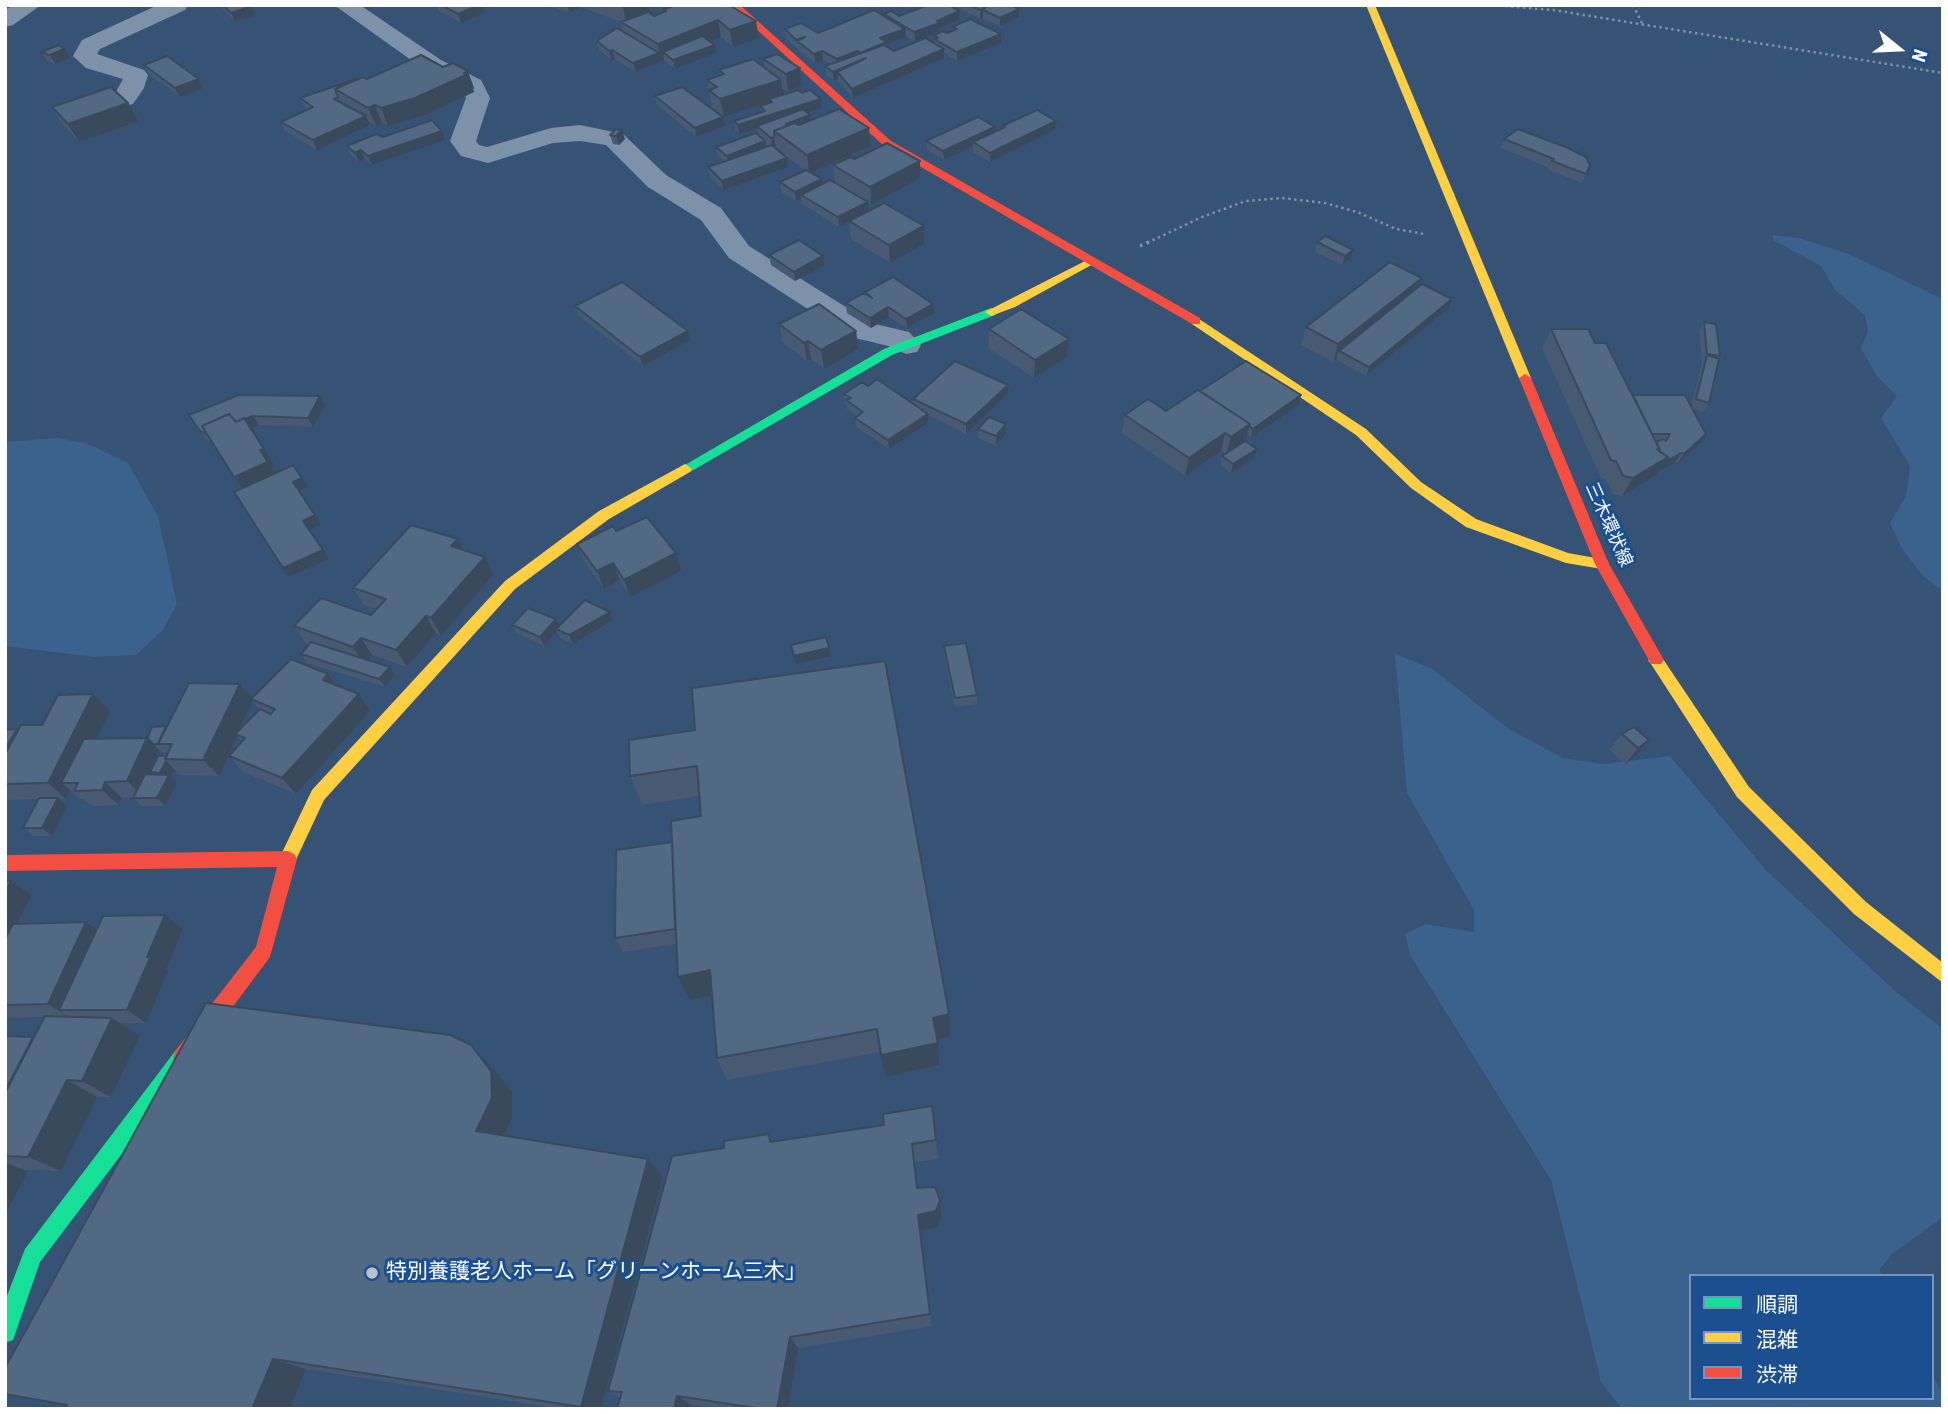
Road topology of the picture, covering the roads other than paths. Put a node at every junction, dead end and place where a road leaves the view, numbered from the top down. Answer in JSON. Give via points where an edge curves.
{"nodes":[{"id":1,"x":30,"y":5,"type":"edge"},
{"id":2,"x":345,"y":5,"type":"edge"},
{"id":3,"x":733,"y":5,"type":"edge"},
{"id":4,"x":1370,"y":5,"type":"edge"},
{"id":5,"x":165,"y":8,"type":"edge"},
{"id":6,"x":5,"y":20,"type":"edge"},
{"id":7,"x":124,"y":99,"type":"edge"},
{"id":8,"x":1095,"y":263,"type":"junction"},
{"id":9,"x":906,"y":345,"type":"junction"},
{"id":10,"x":1602,"y":564,"type":"junction"},
{"id":11,"x":288,"y":859,"type":"junction"},
{"id":12,"x":5,"y":863,"type":"edge"},
{"id":13,"x":1943,"y":974,"type":"edge"},
{"id":14,"x":19,"y":1254,"type":"edge"},
{"id":15,"x":5,"y":1332,"type":"edge"}],
"edges":[{"from":1,"to":6,"type":"street"},
{"from":2,"to":9,"type":"street","via":[[433,65],[473,85],[478,98],[463,141],[470,150],[488,155],[551,136],[580,133],[614,139],[657,181],[711,214],[739,252],[861,330]]},
{"from":3,"to":8,"type":"street","via":[[887,143]]},
{"from":4,"to":10,"type":"street","name":"三木環状線"},
{"from":5,"to":7,"type":"street","via":[[90,45],[85,56],[136,75]]},
{"from":8,"to":9,"type":"street","via":[[1012,304]]},
{"from":8,"to":10,"type":"street","via":[[1213,331],[1361,432],[1416,485],[1471,523],[1566,558]]},
{"from":9,"to":11,"type":"street","via":[[604,514],[510,585],[318,795]]},
{"from":10,"to":13,"type":"street","name":"三木環状線","via":[[1661,668],[1743,792],[1860,908]]},
{"from":11,"to":12,"type":"street"},
{"from":11,"to":14,"type":"street","via":[[264,951]]},
{"from":14,"to":15,"type":"street"}]}
